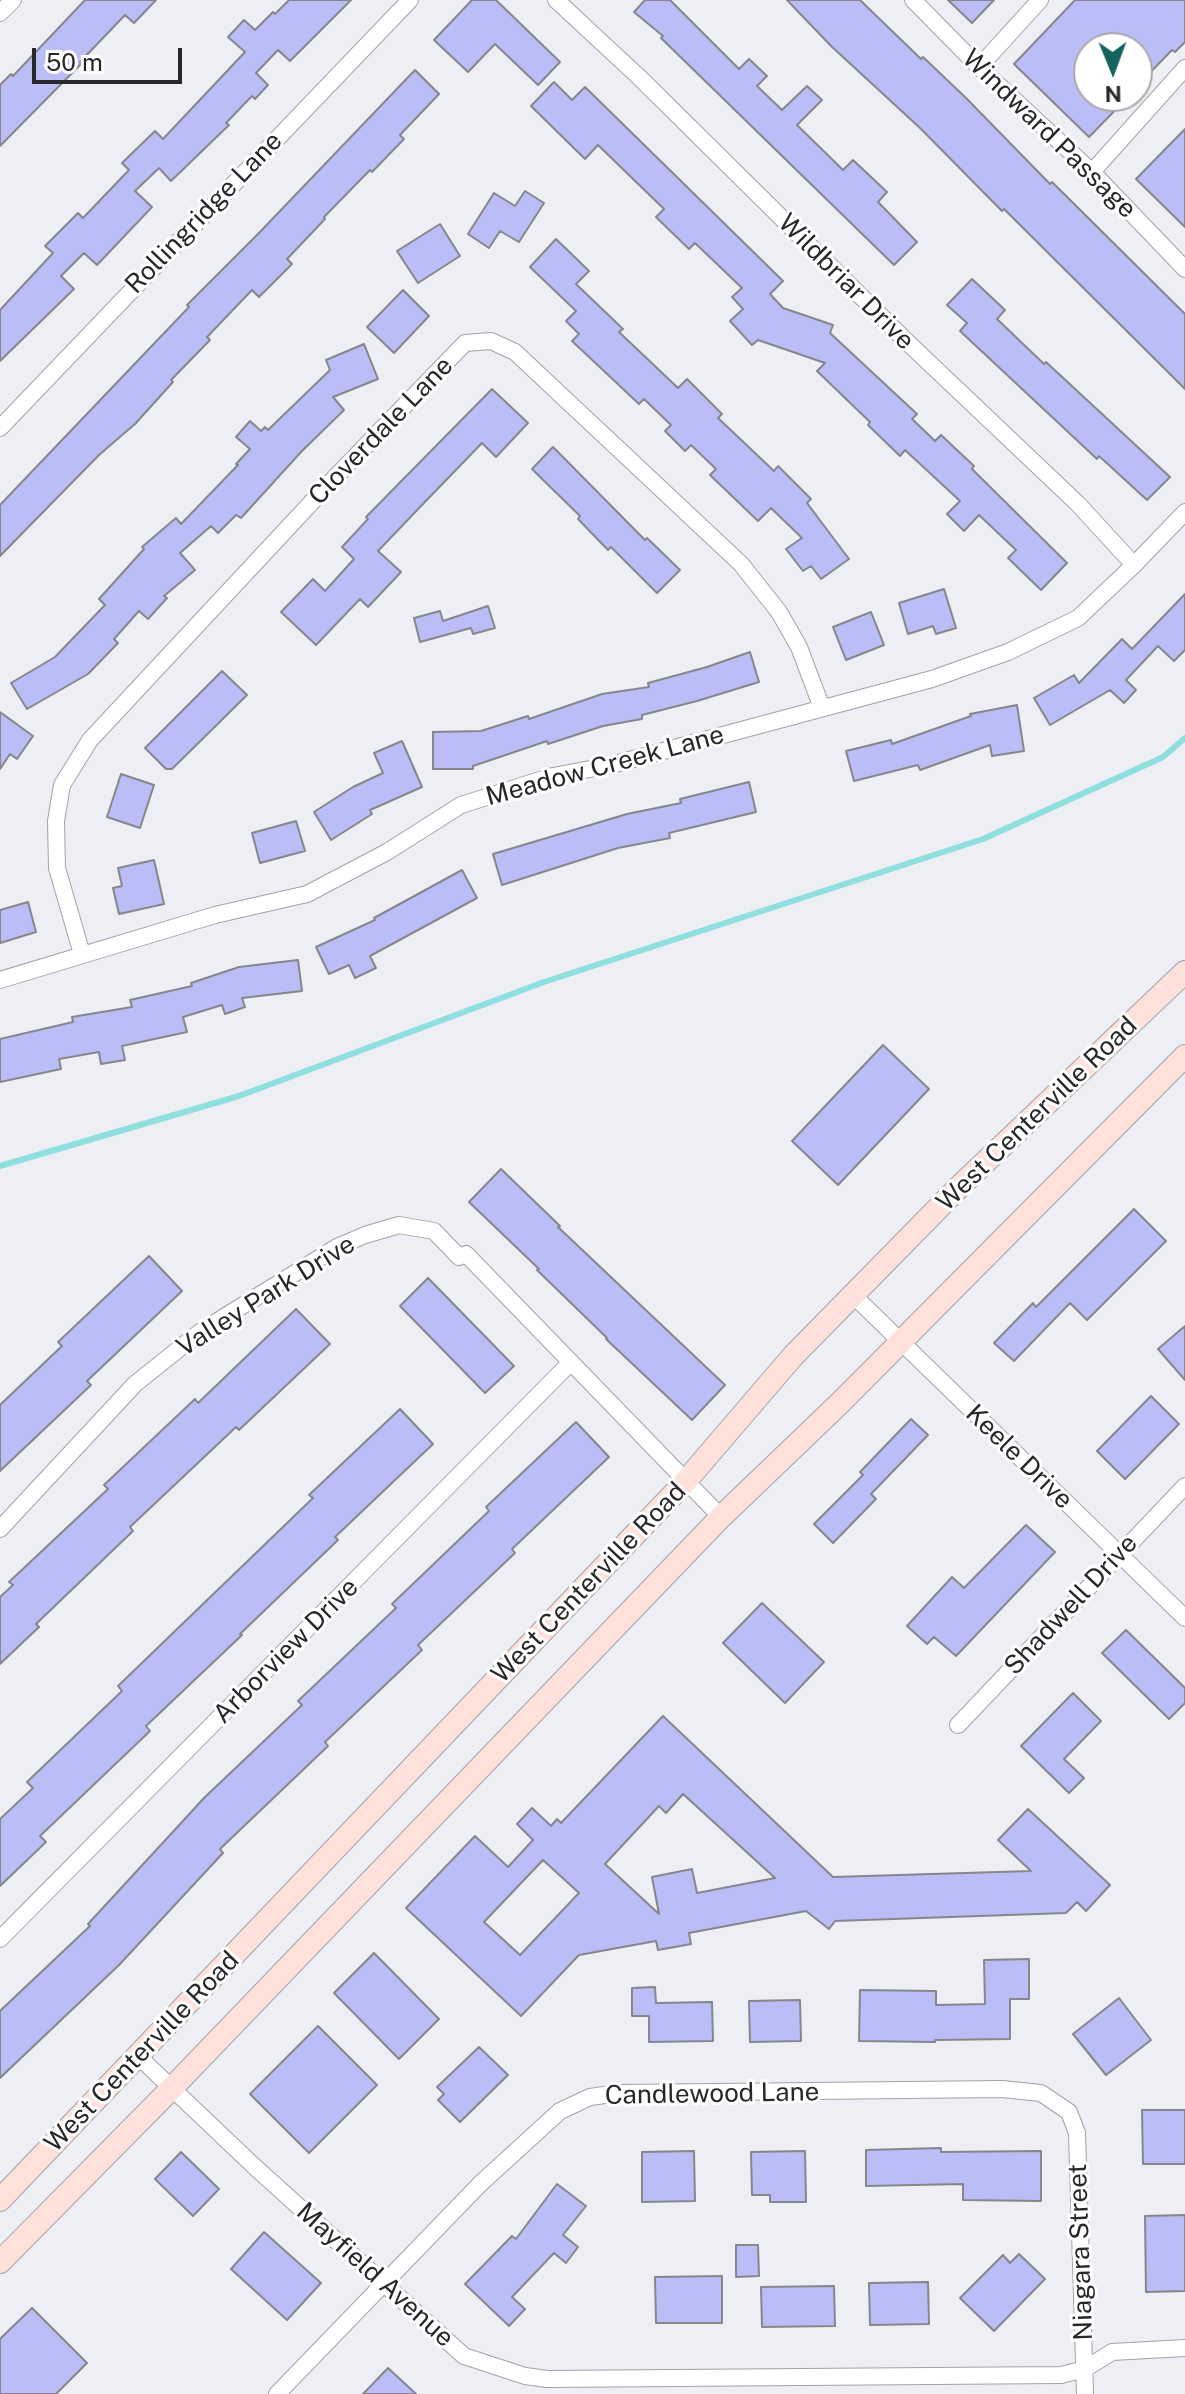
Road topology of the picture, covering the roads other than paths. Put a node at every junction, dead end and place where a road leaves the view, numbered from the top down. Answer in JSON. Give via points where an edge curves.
{"nodes":[{"id":1,"x":13,"y":0,"type":"edge"},
{"id":2,"x":410,"y":0,"type":"edge"},
{"id":3,"x":556,"y":0,"type":"edge"},
{"id":4,"x":913,"y":0,"type":"edge"},
{"id":5,"x":1040,"y":0,"type":"edge"},
{"id":6,"x":0,"y":13,"type":"edge"},
{"id":7,"x":979,"y":67,"type":"junction"},
{"id":8,"x":1185,"y":68,"type":"edge"},
{"id":9,"x":1092,"y":172,"type":"junction"},
{"id":10,"x":1185,"y":269,"type":"edge"},
{"id":11,"x":0,"y":428,"type":"edge"},
{"id":12,"x":1185,"y":512,"type":"edge"},
{"id":13,"x":1134,"y":565,"type":"junction"},
{"id":14,"x":822,"y":708,"type":"junction"},
{"id":15,"x":82,"y":954,"type":"junction"},
{"id":16,"x":0,"y":980,"type":"edge"},
{"id":17,"x":1181,"y":983,"type":"edge"},
{"id":18,"x":1185,"y":1056,"type":"edge"},
{"id":19,"x":853,"y":1295,"type":"junction"},
{"id":20,"x":900,"y":1342,"type":"junction"},
{"id":21,"x":571,"y":1362,"type":"junction"},
{"id":22,"x":685,"y":1482,"type":"junction"},
{"id":23,"x":1185,"y":1486,"type":"edge"},
{"id":24,"x":721,"y":1517,"type":"junction"},
{"id":25,"x":0,"y":1529,"type":"edge"},
{"id":26,"x":1119,"y":1554,"type":"junction"},
{"id":27,"x":1185,"y":1618,"type":"edge"},
{"id":28,"x":958,"y":1725,"type":"dead end"},
{"id":29,"x":0,"y":1939,"type":"edge"},
{"id":30,"x":138,"y":2056,"type":"junction"},
{"id":31,"x":171,"y":2089,"type":"junction"},
{"id":32,"x":1069,"y":2112,"type":"joint"},
{"id":33,"x":0,"y":2200,"type":"edge"},
{"id":34,"x":0,"y":2262,"type":"edge"},
{"id":35,"x":386,"y":2284,"type":"junction"},
{"id":36,"x":1185,"y":2348,"type":"edge"},
{"id":37,"x":1085,"y":2369,"type":"junction"},
{"id":38,"x":277,"y":2394,"type":"edge"},
{"id":39,"x":1085,"y":2394,"type":"edge"}],
"edges":[{"from":1,"to":6,"type":"street"},
{"from":2,"to":11,"type":"street","name":"Rollingridge Lane"},
{"from":3,"to":13,"type":"street","name":"Wildbriar Drive","via":[[1078,504]]},
{"from":4,"to":7,"type":"street","name":"Windward Passage"},
{"from":5,"to":7,"type":"street"},
{"from":7,"to":9,"type":"street","name":"Windward Passage"},
{"from":8,"to":9,"type":"street"},
{"from":9,"to":10,"type":"street","name":"Windward Passage"},
{"from":12,"to":13,"type":"street","name":"Meadow Creek Lane"},
{"from":13,"to":14,"type":"street","name":"Meadow Creek Lane","via":[[1078,618],[1008,652]]},
{"from":14,"to":15,"type":"street","name":"Meadow Creek Lane","via":[[553,776],[461,805],[307,894]]},
{"from":14,"to":15,"type":"street","name":"Cloverdale Lane","via":[[799,647],[741,564],[515,352],[491,341],[465,343],[90,740],[62,785],[56,821],[57,868]]},
{"from":15,"to":16,"type":"street","name":"Meadow Creek Lane"},
{"from":17,"to":19,"type":"main road","name":"West Centerville Road","via":[[959,1187]]},
{"from":18,"to":20,"type":"main road","name":"West Centerville Road"},
{"from":19,"to":20,"type":"street","name":"Keele Drive"},
{"from":19,"to":22,"type":"main road","name":"West Centerville Road"},
{"from":20,"to":24,"type":"main road","name":"West Centerville Road"},
{"from":20,"to":26,"type":"street","name":"Keele Drive"},
{"from":21,"to":22,"type":"street","name":"Valley Park Drive"},
{"from":21,"to":25,"type":"street","name":"Valley Park Drive","via":[[466,1254],[459,1257],[434,1231],[399,1225],[337,1247],[189,1340],[135,1384]]},
{"from":21,"to":29,"type":"street","name":"Arborview Drive"},
{"from":22,"to":24,"type":"street","name":"Valley Park Drive"},
{"from":22,"to":30,"type":"main road","name":"West Centerville Road"},
{"from":23,"to":26,"type":"street","name":"Shadwell Drive"},
{"from":24,"to":31,"type":"main road","name":"West Centerville Road"},
{"from":26,"to":27,"type":"street","name":"Keele Drive"},
{"from":26,"to":28,"type":"street","name":"Shadwell Drive"},
{"from":30,"to":31,"type":"street","name":"Mayfield Avenue"},
{"from":30,"to":33,"type":"main road","name":"West Centerville Road"},
{"from":31,"to":34,"type":"main road","name":"West Centerville Road"},
{"from":31,"to":35,"type":"street","name":"Mayfield Avenue"},
{"from":32,"to":35,"type":"street","name":"Candlewood Lane","via":[[1041,2093],[1002,2089],[590,2097],[548,2121]]},
{"from":32,"to":37,"type":"street","name":"Niagara Street","via":[[1077,2133]]},
{"from":35,"to":37,"type":"street","name":"Mayfield Avenue","via":[[464,2356],[547,2379],[1032,2376]]},
{"from":35,"to":38,"type":"street","name":"Candlewood Lane"},
{"from":36,"to":37,"type":"street","name":"Mayfield Avenue","via":[[1112,2352]]},
{"from":37,"to":39,"type":"street","name":"Niagara Street"}]}
